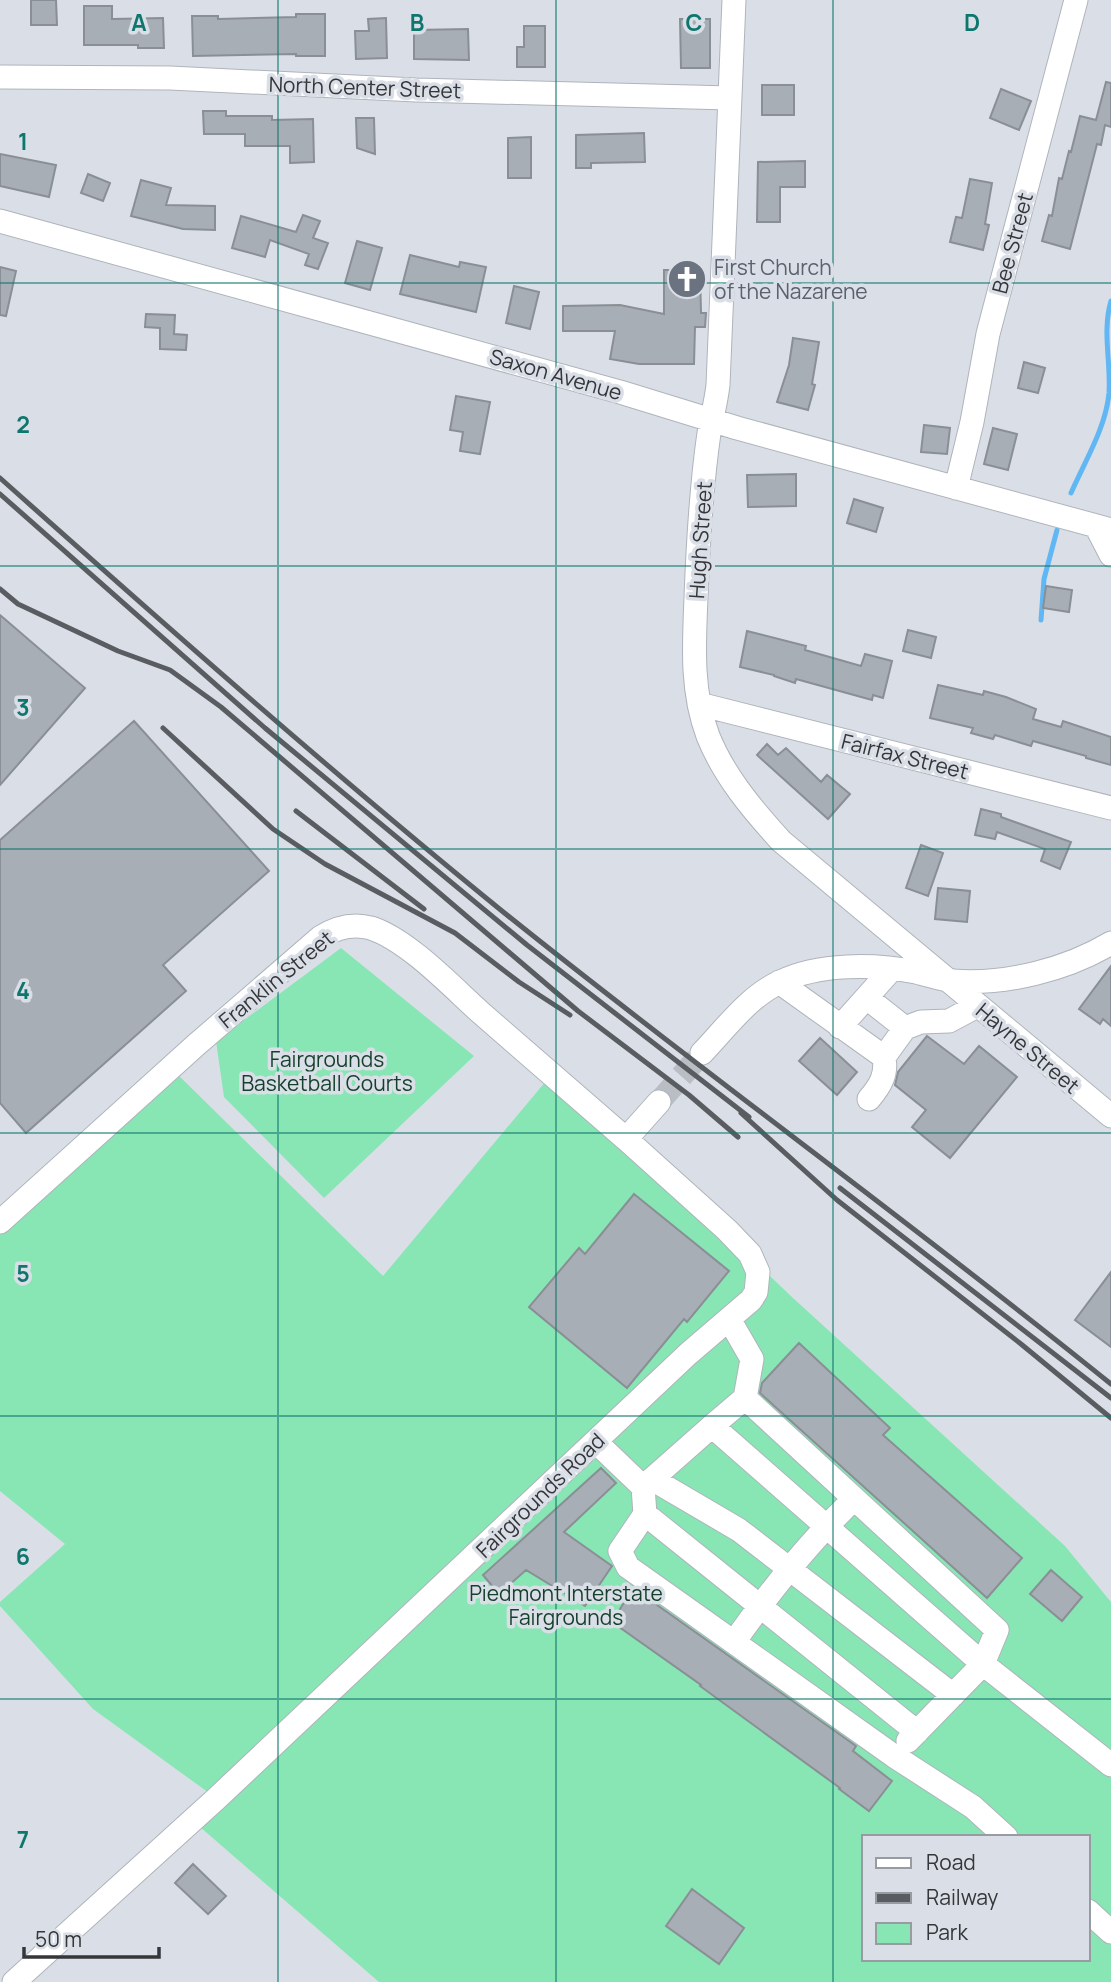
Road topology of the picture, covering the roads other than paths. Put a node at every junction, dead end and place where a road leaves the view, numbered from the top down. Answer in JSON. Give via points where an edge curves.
{"nodes":[{"id":1,"x":734,"y":0,"type":"edge"},
{"id":2,"x":1076,"y":0,"type":"edge"},
{"id":3,"x":0,"y":77,"type":"edge"},
{"id":4,"x":730,"y":98,"type":"junction"},
{"id":5,"x":0,"y":220,"type":"edge"},
{"id":6,"x":713,"y":421,"type":"junction"},
{"id":7,"x":956,"y":488,"type":"junction"},
{"id":8,"x":1104,"y":528,"type":"edge"},
{"id":9,"x":1111,"y":555,"type":"edge"},
{"id":10,"x":699,"y":704,"type":"junction"},
{"id":11,"x":1111,"y":808,"type":"edge"},
{"id":12,"x":1111,"y":943,"type":"edge"},
{"id":13,"x":891,"y":970,"type":"junction"},
{"id":14,"x":945,"y":980,"type":"junction"},
{"id":15,"x":779,"y":982,"type":"junction"},
{"id":16,"x":867,"y":998,"type":"junction"},
{"id":17,"x":977,"y":1006,"type":"junction"},
{"id":18,"x":840,"y":1027,"type":"junction"},
{"id":19,"x":905,"y":1028,"type":"junction"},
{"id":20,"x":702,"y":1053,"type":"tunnel mouth"},
{"id":21,"x":884,"y":1057,"type":"junction"},
{"id":22,"x":869,"y":1099,"type":"dead end"},
{"id":23,"x":659,"y":1102,"type":"tunnel mouth"},
{"id":24,"x":1111,"y":1116,"type":"edge"},
{"id":25,"x":626,"y":1139,"type":"junction"},
{"id":26,"x":0,"y":1222,"type":"edge"},
{"id":27,"x":729,"y":1319,"type":"junction"},
{"id":28,"x":745,"y":1398,"type":"junction"},
{"id":29,"x":712,"y":1426,"type":"junction"},
{"id":30,"x":596,"y":1442,"type":"junction"},
{"id":31,"x":648,"y":1483,"type":"junction"},
{"id":32,"x":854,"y":1499,"type":"junction"},
{"id":33,"x":645,"y":1514,"type":"junction"},
{"id":34,"x":826,"y":1525,"type":"junction"},
{"id":35,"x":789,"y":1569,"type":"junction"},
{"id":36,"x":760,"y":1606,"type":"junction"},
{"id":37,"x":734,"y":1642,"type":"junction"},
{"id":38,"x":983,"y":1664,"type":"junction"},
{"id":39,"x":953,"y":1695,"type":"junction"},
{"id":40,"x":917,"y":1732,"type":"junction"},
{"id":41,"x":894,"y":1756,"type":"junction"},
{"id":42,"x":1111,"y":1765,"type":"edge"},
{"id":43,"x":1004,"y":1835,"type":"edge"},
{"id":44,"x":1090,"y":1913,"type":"edge"},
{"id":45,"x":1111,"y":1932,"type":"edge"},
{"id":46,"x":13,"y":1982,"type":"edge"}],
"edges":[{"from":1,"to":4,"type":"street","name":"Hugh Street"},
{"from":2,"to":7,"type":"street","name":"Bee Street","via":[[988,334]]},
{"from":3,"to":4,"type":"street","name":"North Center Street","via":[[170,78]]},
{"from":4,"to":6,"type":"street","name":"Hugh Street"},
{"from":5,"to":6,"type":"street","name":"Saxon Avenue"},
{"from":6,"to":7,"type":"street","name":"Saxon Avenue"},
{"from":6,"to":10,"type":"street","name":"Hugh Street","via":[[699,525],[693,660]]},
{"from":7,"to":8,"type":"street","name":"Saxon Avenue"},
{"from":8,"to":9,"type":"street"},
{"from":10,"to":11,"type":"street","name":"Fairfax Street"},
{"from":10,"to":14,"type":"street","name":"Hugh Street","via":[[719,760],[758,816],[781,841]]},
{"from":12,"to":14,"type":"street","via":[[1033,974]]},
{"from":13,"to":14,"type":"street"},
{"from":13,"to":15,"type":"street","via":[[829,968]]},
{"from":13,"to":16,"type":"street"},
{"from":14,"to":17,"type":"street","name":"Hayne Street"},
{"from":15,"to":18,"type":"street"},
{"from":15,"to":20,"type":"street","via":[[755,997]]},
{"from":16,"to":18,"type":"street"},
{"from":16,"to":19,"type":"street"},
{"from":17,"to":19,"type":"street","via":[[949,1021]]},
{"from":17,"to":24,"type":"street","name":"Hayne Street"},
{"from":18,"to":21,"type":"street"},
{"from":19,"to":21,"type":"street"},
{"from":21,"to":22,"type":"street","via":[[887,1071]]},
{"from":23,"to":25,"type":"street"},
{"from":25,"to":26,"type":"street","name":"Franklin Street","via":[[416,955],[374,929],[346,926],[321,937]]},
{"from":25,"to":27,"type":"street","name":"Fairgrounds Road","via":[[756,1262],[756,1292]]},
{"from":27,"to":28,"type":"street","via":[[752,1359]]},
{"from":27,"to":30,"type":"street","name":"Fairgrounds Road"},
{"from":28,"to":29,"type":"street"},
{"from":28,"to":32,"type":"street"},
{"from":29,"to":31,"type":"street"},
{"from":29,"to":34,"type":"street"},
{"from":30,"to":31,"type":"street"},
{"from":30,"to":46,"type":"street","name":"Fairgrounds Road"},
{"from":31,"to":33,"type":"street"},
{"from":31,"to":35,"type":"street","via":[[739,1530]]},
{"from":32,"to":34,"type":"street"},
{"from":32,"to":38,"type":"street","via":[[998,1630]]},
{"from":33,"to":36,"type":"street"},
{"from":33,"to":37,"type":"street","via":[[620,1551],[628,1567]]},
{"from":34,"to":35,"type":"street"},
{"from":34,"to":38,"type":"street"},
{"from":35,"to":36,"type":"street"},
{"from":35,"to":39,"type":"street"},
{"from":36,"to":37,"type":"street"},
{"from":36,"to":40,"type":"street"},
{"from":37,"to":41,"type":"street"},
{"from":38,"to":39,"type":"street"},
{"from":38,"to":42,"type":"street"},
{"from":39,"to":40,"type":"street"},
{"from":40,"to":41,"type":"street"},
{"from":41,"to":43,"type":"street","via":[[973,1807]]},
{"from":44,"to":45,"type":"street"}]}
